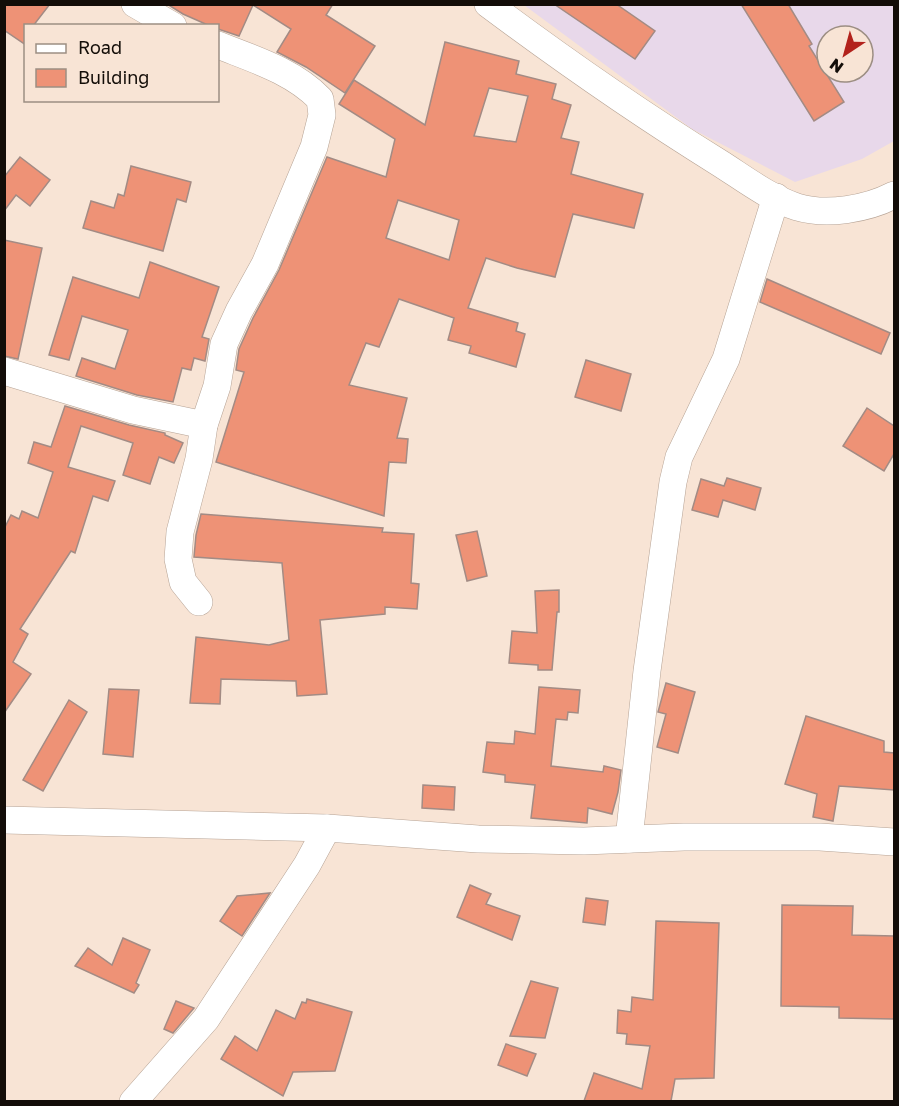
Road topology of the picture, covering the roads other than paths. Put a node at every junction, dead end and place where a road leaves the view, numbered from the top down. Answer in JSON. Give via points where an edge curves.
{"nodes":[{"id":1,"x":135,"y":4,"type":"edge"},
{"id":2,"x":488,"y":4,"type":"edge"},
{"id":3,"x":170,"y":24,"type":"edge"},
{"id":4,"x":219,"y":45,"type":"edge"},
{"id":5,"x":894,"y":195,"type":"edge"},
{"id":6,"x":776,"y":197,"type":"junction"},
{"id":7,"x":4,"y":371,"type":"edge"},
{"id":8,"x":204,"y":425,"type":"junction"},
{"id":9,"x":199,"y":602,"type":"dead end"},
{"id":10,"x":4,"y":820,"type":"edge"},
{"id":11,"x":327,"y":828,"type":"junction"},
{"id":12,"x":629,"y":839,"type":"junction"},
{"id":13,"x":894,"y":842,"type":"edge"},
{"id":14,"x":133,"y":1101,"type":"edge"}],
"edges":[{"from":1,"to":3,"type":"street"},
{"from":2,"to":6,"type":"street","via":[[670,133]]},
{"from":4,"to":8,"type":"street","via":[[276,68],[297,81],[320,99],[322,115],[314,147],[265,264],[224,344],[217,386]]},
{"from":5,"to":6,"type":"street","via":[[857,208],[827,211],[798,207]]},
{"from":6,"to":12,"type":"street","via":[[726,359],[679,457],[673,482]]},
{"from":7,"to":8,"type":"street","via":[[133,410]]},
{"from":8,"to":9,"type":"street","via":[[180,532],[178,559],[183,582]]},
{"from":10,"to":11,"type":"street"},
{"from":11,"to":12,"type":"street","via":[[478,839]]},
{"from":11,"to":14,"type":"street","via":[[307,865],[206,1018]]},
{"from":12,"to":13,"type":"street","via":[[820,837]]}]}
